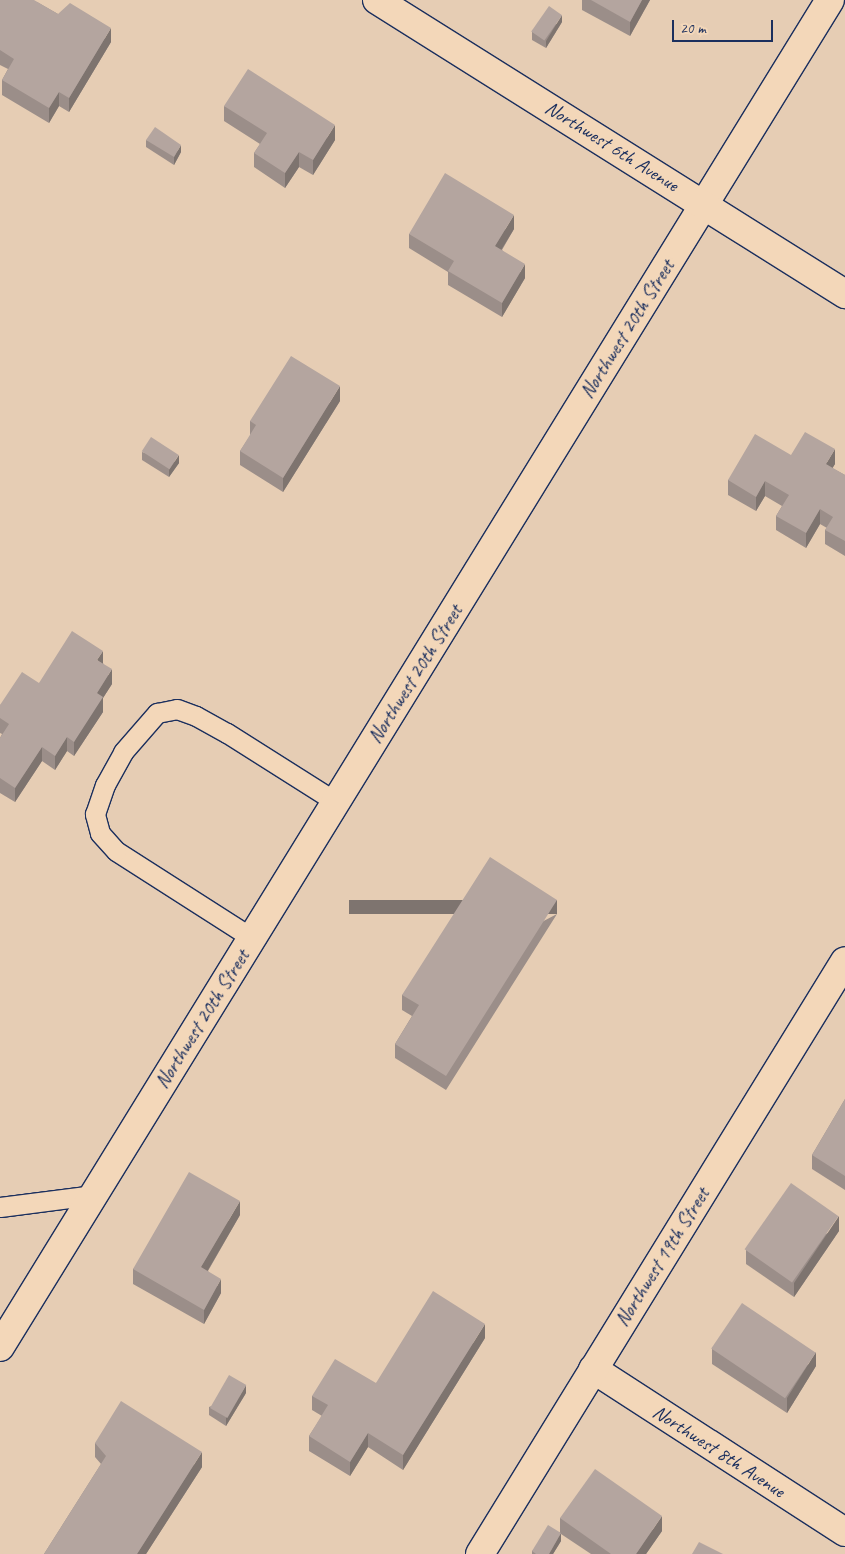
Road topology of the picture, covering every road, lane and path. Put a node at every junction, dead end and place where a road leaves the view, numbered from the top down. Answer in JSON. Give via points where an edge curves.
{"nodes":[{"id":1,"x":377,"y":0,"type":"edge"},
{"id":2,"x":830,"y":0,"type":"edge"},
{"id":3,"x":704,"y":204,"type":"junction"},
{"id":4,"x":845,"y":294,"type":"edge"},
{"id":5,"x":336,"y":802,"type":"junction"},
{"id":6,"x":252,"y":938,"type":"junction"},
{"id":7,"x":845,"y":961,"type":"edge"},
{"id":8,"x":94,"y":1195,"type":"junction"},
{"id":9,"x":0,"y":1207,"type":"edge"},
{"id":10,"x":0,"y":1347,"type":"edge"},
{"id":11,"x":592,"y":1369,"type":"junction"},
{"id":12,"x":845,"y":1532,"type":"edge"},
{"id":13,"x":480,"y":1554,"type":"edge"}],
"edges":[{"from":1,"to":3,"type":"street","name":"Northwest 6th Avenue"},
{"from":2,"to":3,"type":"street","name":"Northwest 20th Street"},
{"from":3,"to":4,"type":"street","name":"Northwest 6th Avenue"},
{"from":3,"to":5,"type":"street","name":"Northwest 20th Street"},
{"from":5,"to":6,"type":"street","name":"Northwest 20th Street"},
{"from":5,"to":6,"type":"lane","via":[[227,733],[177,709],[157,713],[123,752],[105,785],[95,814],[100,833],[116,851]]},
{"from":6,"to":8,"type":"street","name":"Northwest 20th Street"},
{"from":7,"to":11,"type":"street","name":"Northwest 19th Street"},
{"from":8,"to":9,"type":"lane"},
{"from":8,"to":10,"type":"street","name":"Northwest 20th Street"},
{"from":11,"to":12,"type":"street","name":"Northwest 8th Avenue"},
{"from":11,"to":13,"type":"street","name":"Northwest 19th Street"}]}
